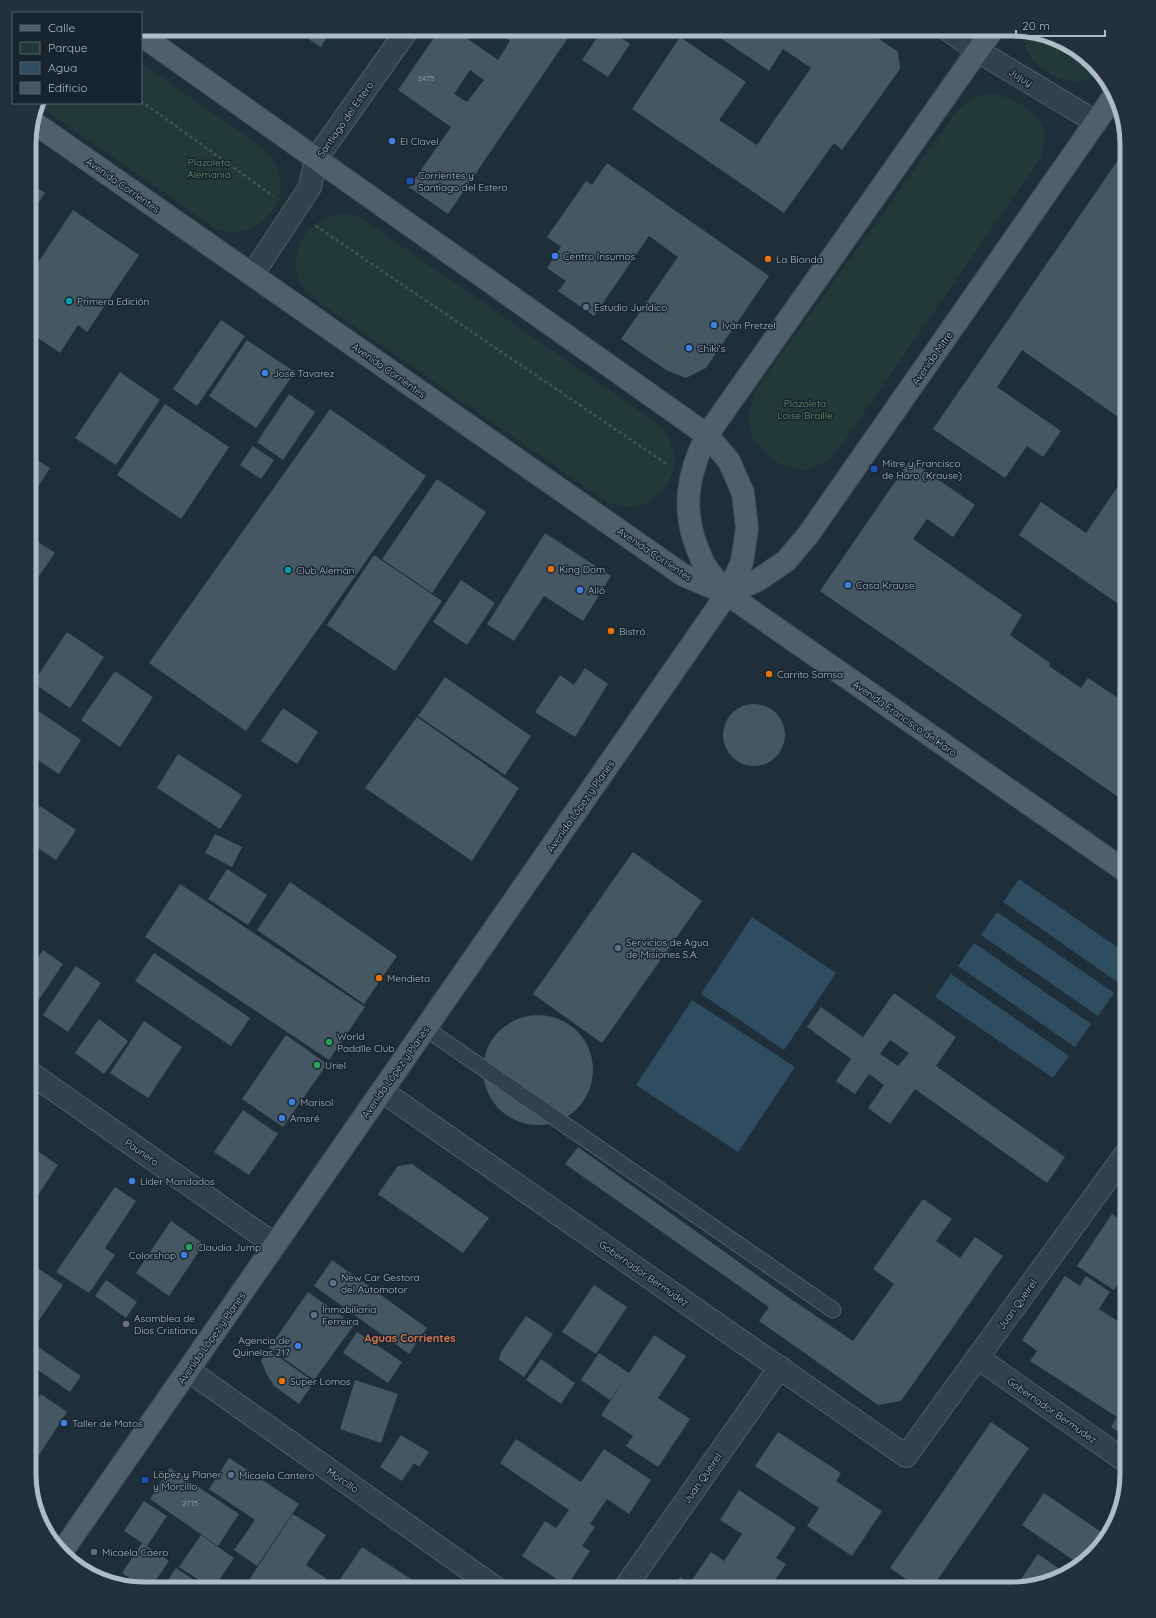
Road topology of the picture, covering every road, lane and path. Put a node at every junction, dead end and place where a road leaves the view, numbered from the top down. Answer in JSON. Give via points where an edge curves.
{"nodes":[{"id":1,"x":143,"y":36,"type":"edge"},
{"id":2,"x":403,"y":36,"type":"edge"},
{"id":3,"x":957,"y":36,"type":"edge"},
{"id":4,"x":987,"y":36,"type":"edge"},
{"id":5,"x":978,"y":50,"type":"junction"},
{"id":6,"x":1111,"y":101,"type":"edge"},
{"id":7,"x":142,"y":102,"type":"edge"},
{"id":8,"x":1096,"y":122,"type":"junction"},
{"id":9,"x":38,"y":125,"type":"edge"},
{"id":10,"x":316,"y":159,"type":"junction"},
{"id":11,"x":294,"y":211,"type":"junction"},
{"id":12,"x":252,"y":274,"type":"junction"},
{"id":13,"x":707,"y":435,"type":"junction"},
{"id":14,"x":690,"y":480,"type":"junction"},
{"id":15,"x":727,"y":594,"type":"junction"},
{"id":16,"x":1120,"y":867,"type":"edge"},
{"id":17,"x":425,"y":1028,"type":"junction"},
{"id":18,"x":36,"y":1077,"type":"edge"},
{"id":19,"x":382,"y":1091,"type":"junction"},
{"id":20,"x":1120,"y":1162,"type":"edge"},
{"id":21,"x":275,"y":1245,"type":"junction"},
{"id":22,"x":833,"y":1310,"type":"dead end"},
{"id":23,"x":978,"y":1358,"type":"junction"},
{"id":24,"x":780,"y":1367,"type":"junction"},
{"id":25,"x":188,"y":1370,"type":"junction"},
{"id":26,"x":906,"y":1456,"type":"joint"},
{"id":27,"x":1120,"y":1457,"type":"edge"},
{"id":28,"x":65,"y":1547,"type":"edge"},
{"id":29,"x":487,"y":1582,"type":"edge"},
{"id":30,"x":629,"y":1582,"type":"edge"}],
"edges":[{"from":1,"to":10,"type":"main road"},
{"from":2,"to":10,"type":"street","name":"Santiago del Estero"},
{"from":3,"to":5,"type":"street","name":"Jujuy"},
{"from":4,"to":5,"type":"main road"},
{"from":5,"to":8,"type":"street","name":"Jujuy"},
{"from":5,"to":13,"type":"main road"},
{"from":6,"to":8,"type":"main road","name":"Avenida Mitre"},
{"from":7,"to":11,"type":"path"},
{"from":8,"to":15,"type":"main road","name":"Avenida Mitre","via":[[808,535],[786,561],[758,580]]},
{"from":9,"to":12,"type":"main road","name":"Avenida Corrientes"},
{"from":10,"to":11,"type":"street","name":"Santiago del Estero","via":[[310,187]]},
{"from":10,"to":13,"type":"main road"},
{"from":11,"to":12,"type":"street","name":"Santiago del Estero"},
{"from":11,"to":14,"type":"path"},
{"from":12,"to":15,"type":"main road","name":"Avenida Corrientes","via":[[683,575]]},
{"from":13,"to":14,"type":"main road","name":"Avenida Francisco de Haro","via":[[696,456]]},
{"from":13,"to":15,"type":"main road","via":[[729,462],[743,493],[747,528],[742,562]]},
{"from":14,"to":15,"type":"main road","name":"Avenida Francisco de Haro","via":[[688,499],[692,534],[705,566]]},
{"from":15,"to":16,"type":"main road","name":"Avenida Francisco de Haro"},
{"from":15,"to":17,"type":"main road","name":"Avenida López y Planes"},
{"from":17,"to":19,"type":"main road","name":"Avenida López y Planes"},
{"from":17,"to":22,"type":"lane"},
{"from":18,"to":21,"type":"street","name":"Paunero"},
{"from":19,"to":21,"type":"main road","name":"Avenida López y Planes"},
{"from":19,"to":24,"type":"street","name":"Gobernador Bermúdez"},
{"from":20,"to":23,"type":"street","name":"Juan Queirel"},
{"from":21,"to":25,"type":"main road","name":"Avenida López y Planes"},
{"from":23,"to":26,"type":"street","name":"Juan Queirel"},
{"from":23,"to":27,"type":"street","name":"Gobernador Bermúdez"},
{"from":24,"to":26,"type":"street","name":"Gobernador Bermúdez"},
{"from":24,"to":30,"type":"street","name":"Juan Queirel"},
{"from":25,"to":28,"type":"main road","name":"Avenida López y Planes"},
{"from":25,"to":29,"type":"street","name":"Morcillo"}]}
